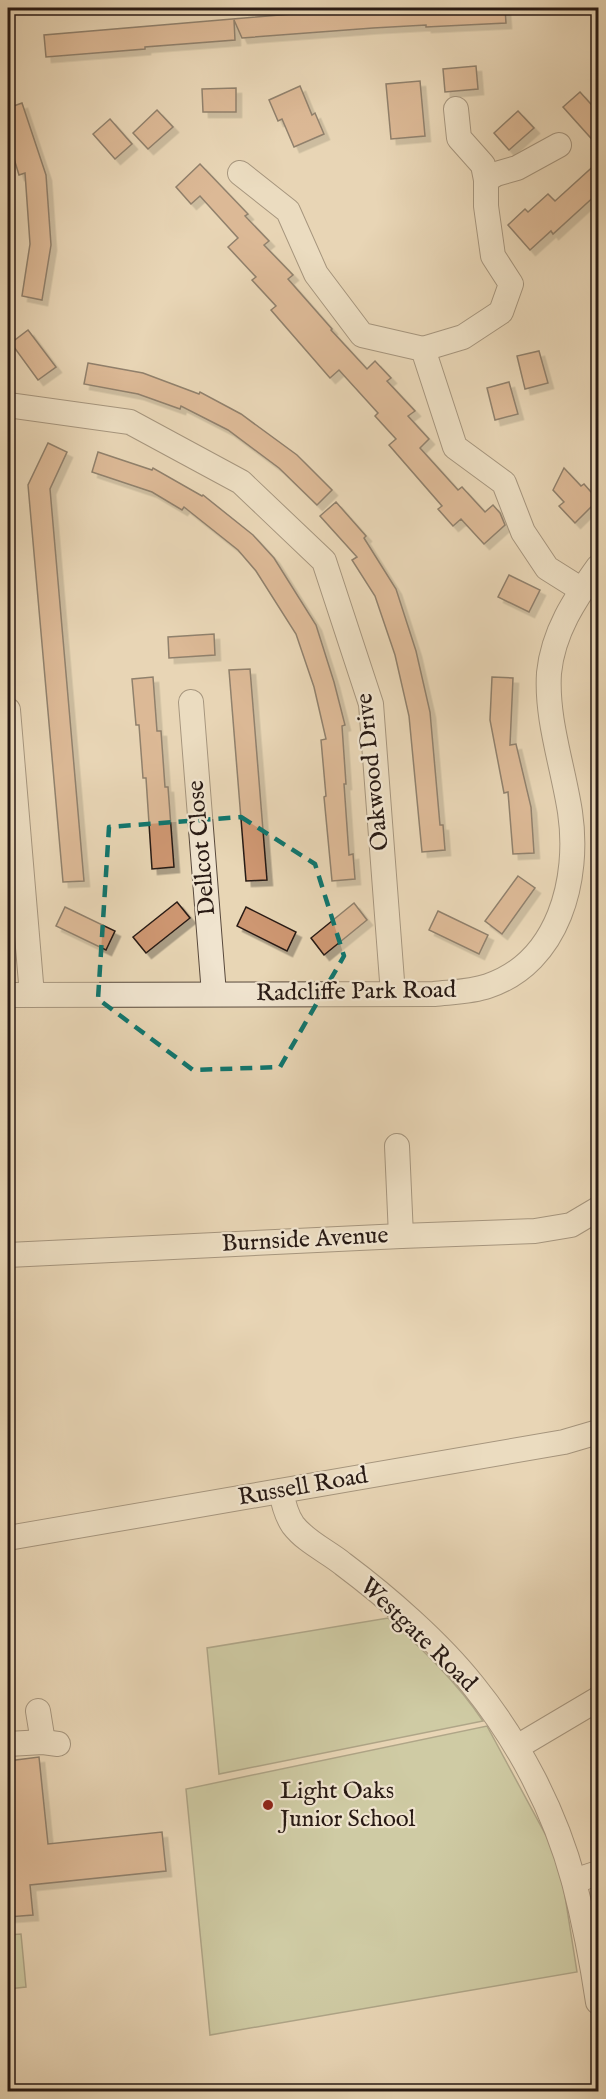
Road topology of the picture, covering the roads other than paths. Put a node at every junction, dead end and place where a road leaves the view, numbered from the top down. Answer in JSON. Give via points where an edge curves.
{"nodes":[{"id":1,"x":456,"y":109,"type":"dead end"},
{"id":2,"x":559,"y":145,"type":"dead end"},
{"id":3,"x":240,"y":173,"type":"dead end"},
{"id":4,"x":486,"y":180,"type":"junction"},
{"id":5,"x":423,"y":349,"type":"junction"},
{"id":6,"x":8,"y":405,"type":"edge"},
{"id":7,"x":598,"y":567,"type":"edge"},
{"id":8,"x":582,"y":590,"type":"junction"},
{"id":9,"x":191,"y":702,"type":"dead end"},
{"id":10,"x":8,"y":710,"type":"edge"},
{"id":11,"x":32,"y":994,"type":"junction"},
{"id":12,"x":214,"y":994,"type":"junction"},
{"id":13,"x":393,"y":994,"type":"junction"},
{"id":14,"x":8,"y":995,"type":"edge"},
{"id":15,"x":397,"y":1146,"type":"dead end"},
{"id":16,"x":598,"y":1209,"type":"edge"},
{"id":17,"x":401,"y":1236,"type":"junction"},
{"id":18,"x":8,"y":1255,"type":"edge"},
{"id":19,"x":598,"y":1432,"type":"edge"},
{"id":20,"x":281,"y":1491,"type":"junction"},
{"id":21,"x":8,"y":1538,"type":"edge"},
{"id":22,"x":598,"y":1699,"type":"edge"},
{"id":23,"x":38,"y":1711,"type":"dead end"},
{"id":24,"x":8,"y":1744,"type":"edge"},
{"id":25,"x":518,"y":1747,"type":"junction"},
{"id":26,"x":598,"y":1873,"type":"edge"},
{"id":27,"x":574,"y":1881,"type":"junction"},
{"id":28,"x":598,"y":2002,"type":"edge"}],
"edges":[{"from":1,"to":4,"type":"street","via":[[459,138],[483,165]]},
{"from":2,"to":4,"type":"street"},
{"from":3,"to":5,"type":"street","via":[[288,211],[316,274],[362,335]]},
{"from":4,"to":5,"type":"street","via":[[493,256],[511,284],[501,312],[463,337]]},
{"from":5,"to":8,"type":"street","via":[[455,447],[504,483],[523,532],[547,568]]},
{"from":6,"to":13,"type":"street","name":"Oakwood Drive","via":[[130,422],[241,482],[324,561],[371,704]]},
{"from":7,"to":8,"type":"street","name":"Radcliffe Park Road"},
{"from":8,"to":13,"type":"street","name":"Radcliffe Park Road","via":[[556,638],[549,674],[572,832],[570,877],[556,924],[534,957],[496,982],[471,990]]},
{"from":9,"to":12,"type":"street","name":"Dellcot Close"},
{"from":10,"to":11,"type":"street"},
{"from":11,"to":12,"type":"street","name":"Radcliffe Park Road"},
{"from":11,"to":14,"type":"street","name":"Radcliffe Park Road"},
{"from":12,"to":13,"type":"street","name":"Radcliffe Park Road"},
{"from":15,"to":17,"type":"street"},
{"from":16,"to":17,"type":"street","name":"Burnside Avenue","via":[[571,1225],[547,1230]]},
{"from":17,"to":18,"type":"street","name":"Burnside Avenue"},
{"from":19,"to":20,"type":"street","name":"Russell Road","via":[[564,1442]]},
{"from":20,"to":21,"type":"street","name":"Russell Road"},
{"from":20,"to":25,"type":"street","name":"Westgate Road","via":[[292,1524],[443,1651]]},
{"from":22,"to":25,"type":"street"},
{"from":23,"to":24,"type":"street","via":[[50,1743]]},
{"from":25,"to":27,"type":"street","name":"Westgate Road","via":[[555,1824]]},
{"from":26,"to":27,"type":"street"},
{"from":27,"to":28,"type":"street","name":"Westgate Road"}]}
